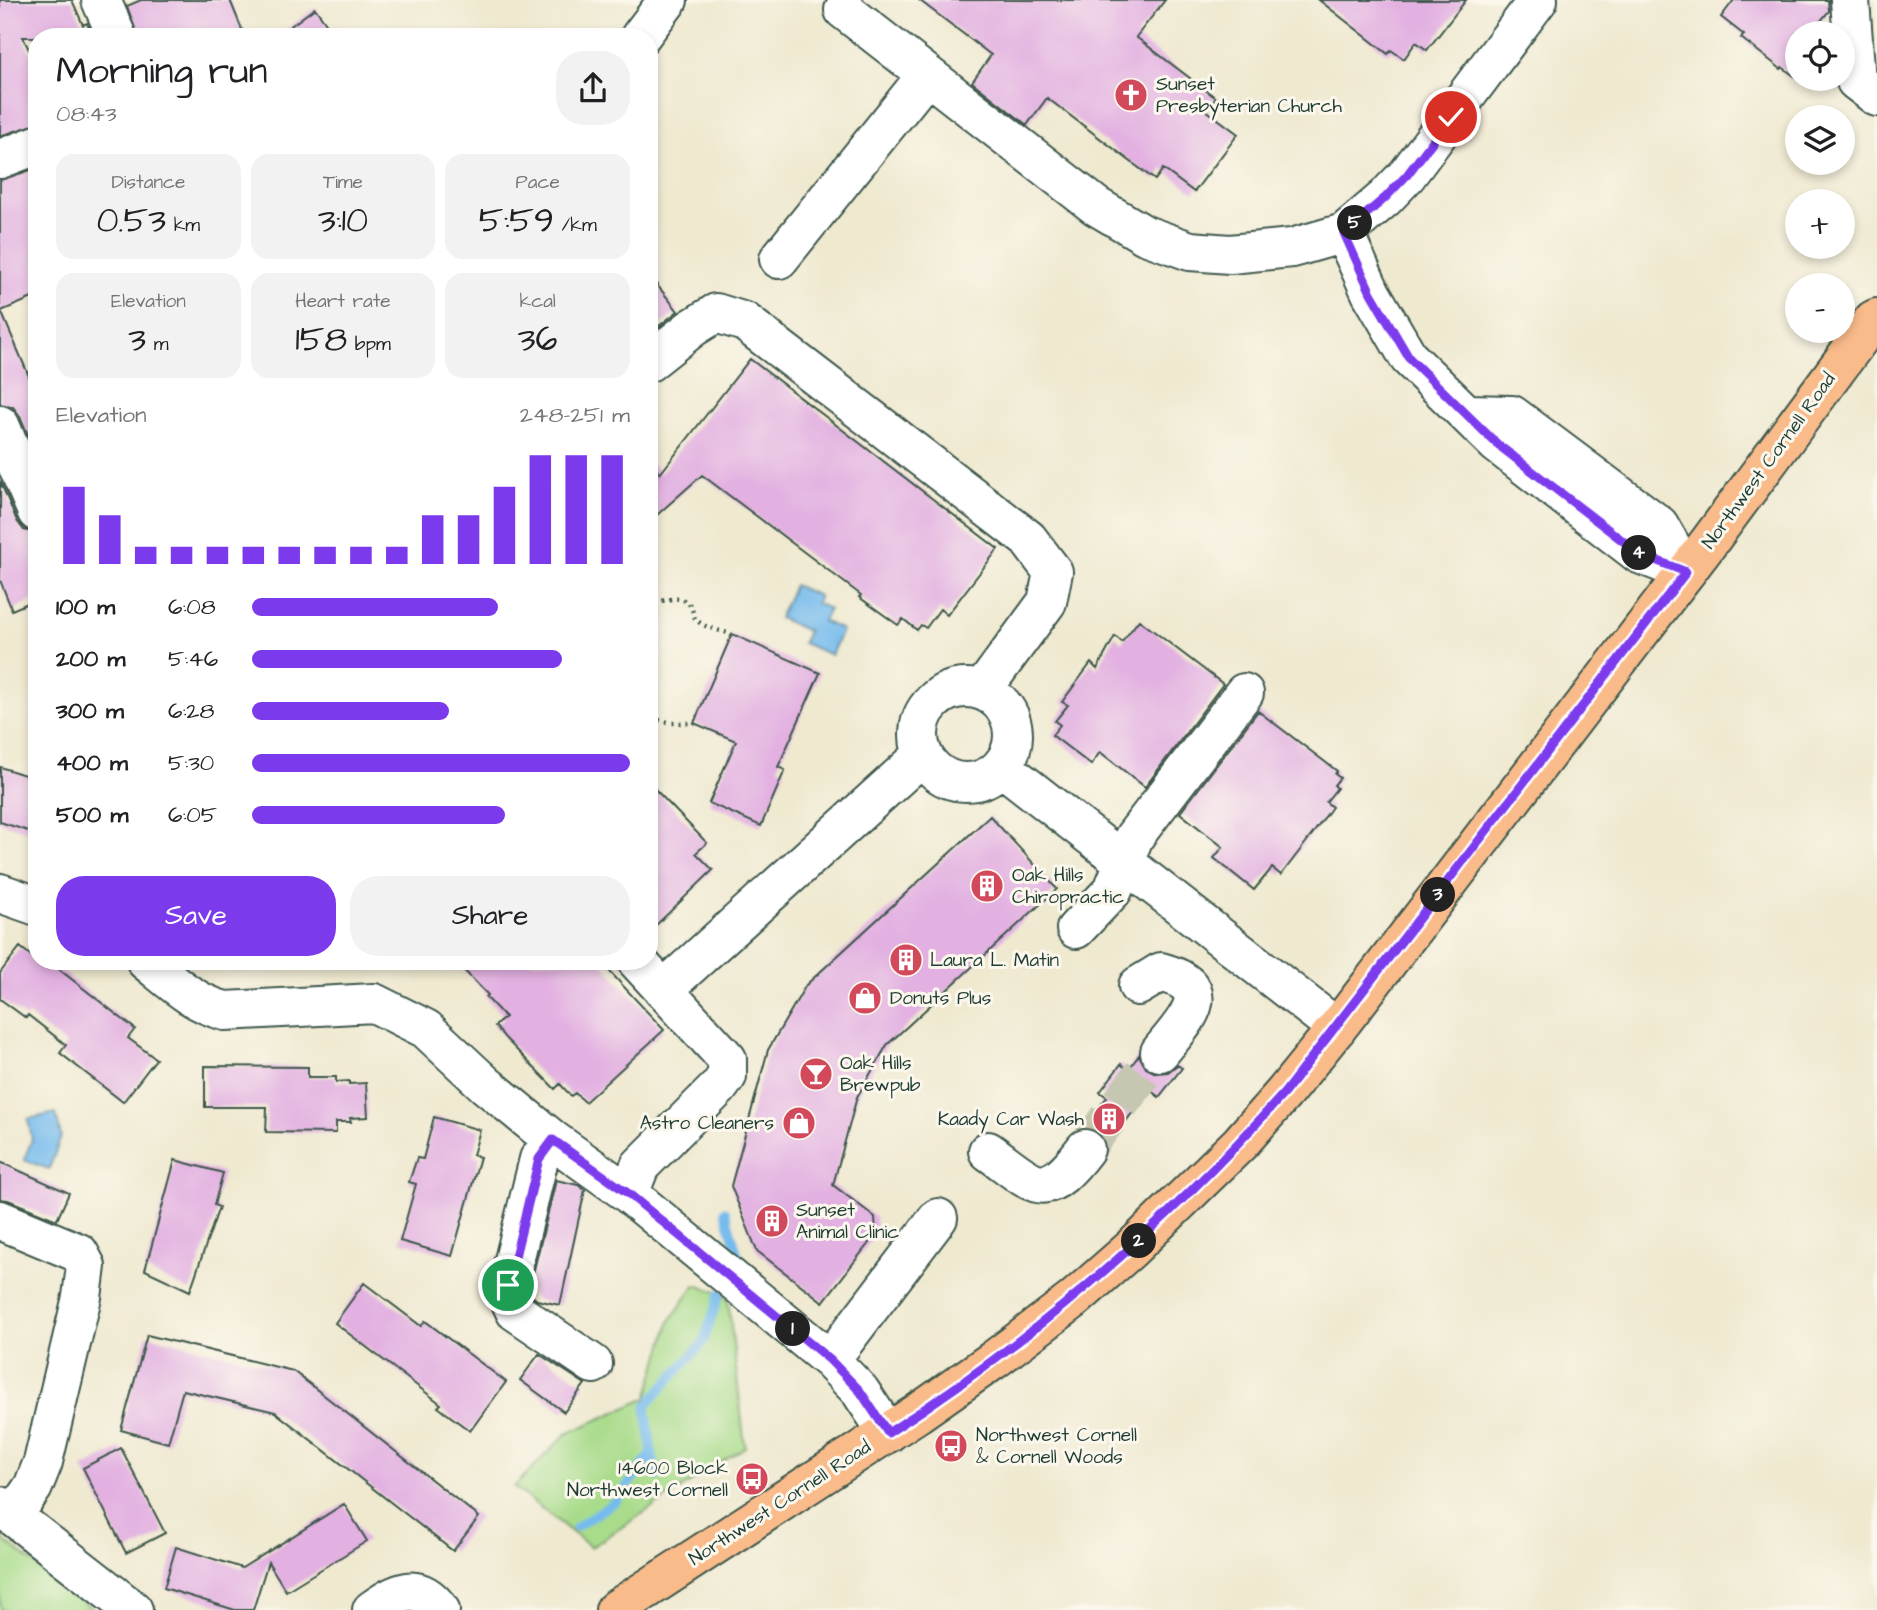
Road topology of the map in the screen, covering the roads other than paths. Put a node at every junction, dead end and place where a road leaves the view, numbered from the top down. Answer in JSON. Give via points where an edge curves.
{"nodes":[{"id":1,"x":101,"y":0,"type":"edge"},
{"id":2,"x":668,"y":0,"type":"edge"},
{"id":3,"x":1538,"y":0,"type":"edge"},
{"id":4,"x":1850,"y":0,"type":"edge"},
{"id":5,"x":844,"y":10,"type":"dead end"},
{"id":6,"x":113,"y":28,"type":"edge"},
{"id":7,"x":647,"y":28,"type":"edge"},
{"id":8,"x":927,"y":75,"type":"junction"},
{"id":9,"x":1877,"y":97,"type":"edge"},
{"id":10,"x":28,"y":148,"type":"edge"},
{"id":11,"x":0,"y":159,"type":"edge"},
{"id":12,"x":1344,"y":233,"type":"junction"},
{"id":13,"x":779,"y":259,"type":"dead end"},
{"id":14,"x":1876,"y":312,"type":"edge"},
{"id":15,"x":658,"y":355,"type":"edge"},
{"id":16,"x":0,"y":425,"type":"edge"},
{"id":17,"x":28,"y":491,"type":"edge"},
{"id":18,"x":1686,"y":572,"type":"junction"},
{"id":19,"x":982,"y":689,"type":"junction"},
{"id":20,"x":1244,"y":693,"type":"dead end"},
{"id":21,"x":923,"y":755,"type":"junction"},
{"id":22,"x":1002,"y":767,"type":"junction"},
{"id":23,"x":1124,"y":862,"type":"junction"},
{"id":24,"x":0,"y":893,"type":"edge"},
{"id":25,"x":28,"y":903,"type":"edge"},
{"id":26,"x":1076,"y":929,"type":"dead end"},
{"id":27,"x":157,"y":970,"type":"edge"},
{"id":28,"x":645,"y":970,"type":"edge"},
{"id":29,"x":1138,"y":986,"type":"dead end"},
{"id":30,"x":663,"y":990,"type":"junction"},
{"id":31,"x":1337,"y":1028,"type":"junction"},
{"id":32,"x":1160,"y":1052,"type":"tunnel mouth"},
{"id":33,"x":553,"y":1140,"type":"junction"},
{"id":34,"x":1086,"y":1149,"type":"tunnel mouth"},
{"id":35,"x":988,"y":1151,"type":"dead end"},
{"id":36,"x":629,"y":1194,"type":"junction"},
{"id":37,"x":938,"y":1218,"type":"dead end"},
{"id":38,"x":0,"y":1220,"type":"edge"},
{"id":39,"x":830,"y":1360,"type":"junction"},
{"id":40,"x":593,"y":1364,"type":"dead end"},
{"id":41,"x":888,"y":1433,"type":"junction"},
{"id":42,"x":7,"y":1511,"type":"edge"},
{"id":43,"x":133,"y":1610,"type":"edge"},
{"id":44,"x":372,"y":1610,"type":"edge"},
{"id":45,"x":440,"y":1610,"type":"edge"},
{"id":46,"x":615,"y":1610,"type":"edge"}],
"edges":[{"from":1,"to":6,"type":"lane"},
{"from":2,"to":7,"type":"lane"},
{"from":3,"to":12,"type":"lane","via":[[1407,175]]},
{"from":4,"to":9,"type":"lane","via":[[1856,81]]},
{"from":5,"to":8,"type":"lane"},
{"from":8,"to":12,"type":"lane","via":[[1097,206],[1145,235],[1190,251],[1230,254],[1292,248]]},
{"from":8,"to":13,"type":"lane"},
{"from":10,"to":11,"type":"lane"},
{"from":12,"to":18,"type":"lane","via":[[1371,293],[1409,358],[1497,444],[1640,554]]},
{"from":14,"to":18,"type":"main road","name":"Northwest Cornell Road"},
{"from":15,"to":19,"type":"lane","via":[[716,313],[745,322],[1027,539],[1053,572],[1047,602]]},
{"from":16,"to":17,"type":"lane"},
{"from":18,"to":31,"type":"main road","name":"Northwest Cornell Road"},
{"from":19,"to":21,"type":"lane","via":[[946,691],[931,702],[918,737]]},
{"from":19,"to":22,"type":"lane","via":[[999,699],[1010,714],[1012,751]]},
{"from":20,"to":23,"type":"lane","via":[[1134,837]]},
{"from":21,"to":22,"type":"lane","via":[[934,771],[950,780],[987,778]]},
{"from":21,"to":30,"type":"lane"},
{"from":22,"to":23,"type":"lane"},
{"from":23,"to":26,"type":"lane","via":[[1113,890]]},
{"from":23,"to":31,"type":"lane"},
{"from":24,"to":25,"type":"lane"},
{"from":27,"to":33,"type":"lane","via":[[188,996],[225,1011],[374,1003],[426,1029]]},
{"from":28,"to":30,"type":"lane"},
{"from":29,"to":32,"type":"lane","via":[[1161,972],[1188,984],[1194,998],[1192,1012]]},
{"from":30,"to":36,"type":"lane","via":[[727,1059],[727,1076],[640,1166]]},
{"from":31,"to":41,"type":"main road","name":"Northwest Cornell Road","via":[[1240,1143],[1131,1249],[1073,1300]]},
{"from":33,"to":36,"type":"lane"},
{"from":33,"to":40,"type":"lane","via":[[539,1159],[508,1285],[510,1300],[515,1311]]},
{"from":34,"to":35,"type":"lane","via":[[1068,1171],[1049,1184],[1036,1185]]},
{"from":36,"to":39,"type":"lane"},
{"from":37,"to":39,"type":"lane"},
{"from":38,"to":42,"type":"lane","via":[[79,1253],[86,1266],[43,1462],[33,1487]]},
{"from":39,"to":41,"type":"lane","via":[[860,1391]]},
{"from":41,"to":46,"type":"main road","name":"Northwest Cornell Road"},
{"from":42,"to":43,"type":"lane"},
{"from":44,"to":45,"type":"lane","via":[[397,1593],[415,1591]]}]}
